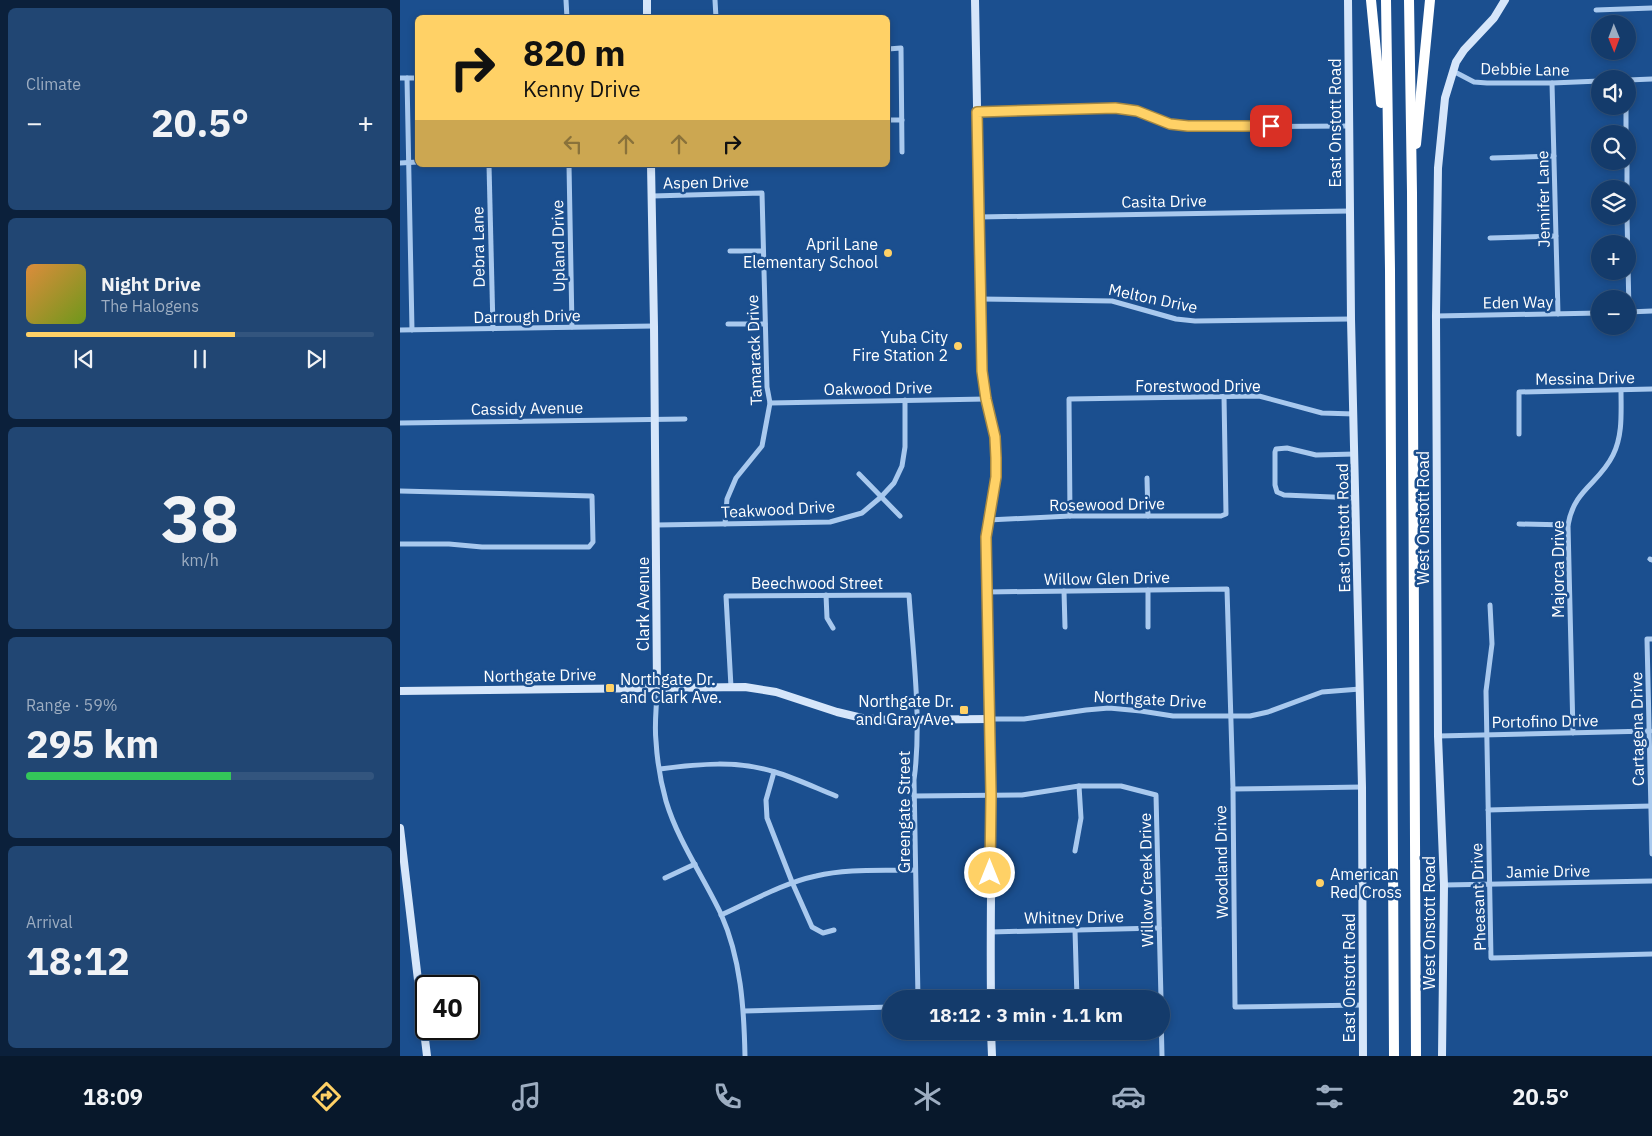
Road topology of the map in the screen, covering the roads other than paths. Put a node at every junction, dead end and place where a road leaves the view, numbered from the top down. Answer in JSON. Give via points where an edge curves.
{"nodes":[{"id":1,"x":566,"y":0,"type":"edge"},
{"id":2,"x":647,"y":0,"type":"edge"},
{"id":3,"x":715,"y":0,"type":"edge"},
{"id":4,"x":975,"y":0,"type":"edge"},
{"id":5,"x":1348,"y":0,"type":"edge"},
{"id":6,"x":1371,"y":0,"type":"edge"},
{"id":7,"x":1386,"y":0,"type":"edge"},
{"id":8,"x":1409,"y":0,"type":"edge"},
{"id":9,"x":1430,"y":0,"type":"edge"},
{"id":10,"x":1505,"y":0,"type":"edge"},
{"id":11,"x":1652,"y":8,"type":"edge"},
{"id":12,"x":1596,"y":10,"type":"dead end"},
{"id":13,"x":567,"y":15,"type":"edge"},
{"id":14,"x":647,"y":15,"type":"edge"},
{"id":15,"x":716,"y":15,"type":"edge"},
{"id":16,"x":890,"y":48,"type":"edge"},
{"id":17,"x":1453,"y":71,"type":"junction"},
{"id":18,"x":400,"y":78,"type":"edge"},
{"id":19,"x":407,"y":78,"type":"junction"},
{"id":20,"x":415,"y":78,"type":"edge"},
{"id":21,"x":1652,"y":79,"type":"edge"},
{"id":22,"x":1636,"y":80,"type":"edge"},
{"id":23,"x":1591,"y":81,"type":"edge"},
{"id":24,"x":1552,"y":83,"type":"junction"},
{"id":25,"x":977,"y":112,"type":"junction"},
{"id":26,"x":890,"y":120,"type":"edge"},
{"id":27,"x":902,"y":120,"type":"junction"},
{"id":28,"x":1349,"y":126,"type":"junction"},
{"id":29,"x":902,"y":152,"type":"dead end"},
{"id":30,"x":1554,"y":156,"type":"junction"},
{"id":31,"x":1492,"y":158,"type":"dead end"},
{"id":32,"x":415,"y":162,"type":"edge"},
{"id":33,"x":400,"y":163,"type":"edge"},
{"id":34,"x":409,"y":163,"type":"junction"},
{"id":35,"x":489,"y":167,"type":"edge"},
{"id":36,"x":569,"y":167,"type":"edge"},
{"id":37,"x":651,"y":167,"type":"edge"},
{"id":38,"x":1412,"y":192,"type":"junction"},
{"id":39,"x":762,"y":193,"type":"joint"},
{"id":40,"x":652,"y":196,"type":"junction"},
{"id":41,"x":1350,"y":211,"type":"junction"},
{"id":42,"x":979,"y":217,"type":"junction"},
{"id":43,"x":1627,"y":225,"type":"edge"},
{"id":44,"x":1556,"y":236,"type":"junction"},
{"id":45,"x":1490,"y":238,"type":"dead end"},
{"id":46,"x":730,"y":251,"type":"dead end"},
{"id":47,"x":763,"y":251,"type":"junction"},
{"id":48,"x":1390,"y":270,"type":"junction"},
{"id":49,"x":1628,"y":290,"type":"edge"},
{"id":50,"x":980,"y":299,"type":"junction"},
{"id":51,"x":1652,"y":311,"type":"edge"},
{"id":52,"x":1591,"y":312,"type":"edge"},
{"id":53,"x":1636,"y":312,"type":"edge"},
{"id":54,"x":1558,"y":314,"type":"junction"},
{"id":55,"x":1436,"y":316,"type":"junction"},
{"id":56,"x":1351,"y":319,"type":"junction"},
{"id":57,"x":728,"y":324,"type":"dead end"},
{"id":58,"x":765,"y":324,"type":"junction"},
{"id":59,"x":654,"y":326,"type":"junction"},
{"id":60,"x":493,"y":328,"type":"junction"},
{"id":61,"x":572,"y":328,"type":"junction"},
{"id":62,"x":400,"y":330,"type":"edge"},
{"id":63,"x":412,"y":330,"type":"junction"},
{"id":64,"x":1652,"y":389,"type":"edge"},
{"id":65,"x":1621,"y":390,"type":"junction"},
{"id":66,"x":1224,"y":396,"type":"junction"},
{"id":67,"x":986,"y":399,"type":"junction"},
{"id":68,"x":905,"y":400,"type":"junction"},
{"id":69,"x":770,"y":403,"type":"junction"},
{"id":70,"x":1354,"y":414,"type":"junction"},
{"id":71,"x":655,"y":419,"type":"junction"},
{"id":72,"x":685,"y":419,"type":"dead end"},
{"id":73,"x":400,"y":423,"type":"edge"},
{"id":74,"x":1520,"y":434,"type":"dead end"},
{"id":75,"x":1355,"y":454,"type":"junction"},
{"id":76,"x":859,"y":474,"type":"dead end"},
{"id":77,"x":1147,"y":478,"type":"dead end"},
{"id":78,"x":400,"y":491,"type":"edge"},
{"id":79,"x":881,"y":497,"type":"junction"},
{"id":80,"x":1356,"y":498,"type":"junction"},
{"id":81,"x":900,"y":516,"type":"dead end"},
{"id":82,"x":1070,"y":516,"type":"junction"},
{"id":83,"x":1148,"y":516,"type":"junction"},
{"id":84,"x":988,"y":520,"type":"junction"},
{"id":85,"x":725,"y":524,"type":"junction"},
{"id":86,"x":1519,"y":524,"type":"dead end"},
{"id":87,"x":656,"y":525,"type":"junction"},
{"id":88,"x":1568,"y":525,"type":"junction"},
{"id":89,"x":400,"y":544,"type":"edge"},
{"id":90,"x":1227,"y":589,"type":"joint"},
{"id":91,"x":1148,"y":590,"type":"junction"},
{"id":92,"x":1064,"y":591,"type":"junction"},
{"id":93,"x":987,"y":592,"type":"junction"},
{"id":94,"x":909,"y":595,"type":"joint"},
{"id":95,"x":826,"y":596,"type":"junction"},
{"id":96,"x":1490,"y":605,"type":"dead end"},
{"id":97,"x":1065,"y":627,"type":"dead end"},
{"id":98,"x":1148,"y":627,"type":"dead end"},
{"id":99,"x":833,"y":628,"type":"dead end"},
{"id":100,"x":1652,"y":639,"type":"edge"},
{"id":101,"x":657,"y":687,"type":"junction"},
{"id":102,"x":731,"y":687,"type":"junction"},
{"id":103,"x":1360,"y":689,"type":"junction"},
{"id":104,"x":400,"y":691,"type":"edge"},
{"id":105,"x":1231,"y":716,"type":"junction"},
{"id":106,"x":989,"y":719,"type":"junction"},
{"id":107,"x":917,"y":720,"type":"junction"},
{"id":108,"x":1650,"y":731,"type":"edge"},
{"id":109,"x":1573,"y":733,"type":"junction"},
{"id":110,"x":1487,"y":735,"type":"junction"},
{"id":111,"x":1438,"y":736,"type":"junction"},
{"id":112,"x":660,"y":769,"type":"junction"},
{"id":113,"x":774,"y":772,"type":"junction"},
{"id":114,"x":1079,"y":786,"type":"junction"},
{"id":115,"x":1362,"y":787,"type":"junction"},
{"id":116,"x":1233,"y":789,"type":"junction"},
{"id":117,"x":991,"y":795,"type":"junction"},
{"id":118,"x":836,"y":796,"type":"dead end"},
{"id":119,"x":914,"y":796,"type":"junction"},
{"id":120,"x":1652,"y":806,"type":"edge"},
{"id":121,"x":1488,"y":810,"type":"junction"},
{"id":122,"x":400,"y":828,"type":"edge"},
{"id":123,"x":1075,"y":851,"type":"dead end"},
{"id":124,"x":1652,"y":854,"type":"edge"},
{"id":125,"x":695,"y":864,"type":"junction"},
{"id":126,"x":915,"y":870,"type":"junction"},
{"id":127,"x":665,"y":878,"type":"dead end"},
{"id":128,"x":1652,"y":881,"type":"edge"},
{"id":129,"x":792,"y":882,"type":"junction"},
{"id":130,"x":1444,"y":885,"type":"junction"},
{"id":131,"x":1489,"y":885,"type":"junction"},
{"id":132,"x":721,"y":915,"type":"junction"},
{"id":133,"x":1159,"y":928,"type":"junction"},
{"id":134,"x":834,"y":930,"type":"dead end"},
{"id":135,"x":1075,"y":930,"type":"junction"},
{"id":136,"x":990,"y":932,"type":"junction"},
{"id":137,"x":1652,"y":954,"type":"edge"},
{"id":138,"x":918,"y":990,"type":"edge"},
{"id":139,"x":991,"y":990,"type":"edge"},
{"id":140,"x":1077,"y":990,"type":"edge"},
{"id":141,"x":1161,"y":990,"type":"edge"},
{"id":142,"x":1362,"y":1005,"type":"junction"},
{"id":143,"x":882,"y":1008,"type":"edge"},
{"id":144,"x":744,"y":1011,"type":"junction"},
{"id":145,"x":992,"y":1040,"type":"edge"},
{"id":146,"x":1162,"y":1040,"type":"edge"},
{"id":147,"x":427,"y":1056,"type":"edge"},
{"id":148,"x":745,"y":1056,"type":"edge"},
{"id":149,"x":992,"y":1056,"type":"edge"},
{"id":150,"x":1162,"y":1056,"type":"edge"},
{"id":151,"x":1363,"y":1056,"type":"edge"},
{"id":152,"x":1394,"y":1056,"type":"edge"},
{"id":153,"x":1416,"y":1056,"type":"edge"},
{"id":154,"x":1442,"y":1056,"type":"edge"}],
"edges":[{"from":1,"to":13,"type":"street"},
{"from":2,"to":14,"type":"street"},
{"from":3,"to":15,"type":"street"},
{"from":4,"to":25,"type":"street"},
{"from":5,"to":28,"type":"street","name":"East Onstott Road"},
{"from":6,"to":48,"type":"highway","via":[[1381,98]]},
{"from":7,"to":48,"type":"highway"},
{"from":8,"to":38,"type":"highway"},
{"from":9,"to":38,"type":"highway"},
{"from":10,"to":17,"type":"street","name":"West Onstott Road","via":[[1494,18],[1464,50]]},
{"from":11,"to":12,"type":"street"},
{"from":16,"to":27,"type":"street","via":[[901,48]]},
{"from":17,"to":24,"type":"street","name":"Debbie Lane","via":[[1474,82]]},
{"from":17,"to":55,"type":"street","name":"West Onstott Road","via":[[1445,98],[1438,168]]},
{"from":18,"to":19,"type":"street"},
{"from":19,"to":20,"type":"street"},
{"from":19,"to":34,"type":"street"},
{"from":21,"to":22,"type":"street"},
{"from":23,"to":24,"type":"street","name":"Debbie Lane"},
{"from":24,"to":30,"type":"street","name":"Jennifer Lane"},
{"from":25,"to":28,"type":"street","via":[[1115,108],[1188,126]]},
{"from":25,"to":42,"type":"street"},
{"from":26,"to":27,"type":"street"},
{"from":27,"to":29,"type":"street"},
{"from":28,"to":41,"type":"street","name":"East Onstott Road"},
{"from":30,"to":31,"type":"street"},
{"from":30,"to":44,"type":"street","name":"Jennifer Lane"},
{"from":32,"to":34,"type":"street"},
{"from":33,"to":34,"type":"street"},
{"from":34,"to":63,"type":"street"},
{"from":35,"to":60,"type":"street","name":"Debra Lane"},
{"from":36,"to":61,"type":"street","name":"Upland Drive"},
{"from":37,"to":40,"type":"street","name":"Clark Avenue"},
{"from":38,"to":153,"type":"highway"},
{"from":39,"to":40,"type":"street","name":"Aspen Drive"},
{"from":39,"to":47,"type":"street","name":"Tamarack Drive"},
{"from":40,"to":59,"type":"street","name":"Clark Avenue"},
{"from":41,"to":42,"type":"street","name":"Casita Drive"},
{"from":41,"to":56,"type":"street","name":"East Onstott Road"},
{"from":42,"to":50,"type":"street"},
{"from":43,"to":49,"type":"street"},
{"from":44,"to":45,"type":"street"},
{"from":44,"to":54,"type":"street","name":"Jennifer Lane"},
{"from":46,"to":47,"type":"street"},
{"from":47,"to":58,"type":"street","name":"Tamarack Drive"},
{"from":48,"to":152,"type":"highway"},
{"from":50,"to":56,"type":"street","name":"Melton Drive","via":[[1112,300],[1176,319],[1195,321]]},
{"from":50,"to":67,"type":"street"},
{"from":51,"to":53,"type":"street"},
{"from":52,"to":54,"type":"street","name":"Eden Way"},
{"from":54,"to":55,"type":"street","name":"Eden Way"},
{"from":55,"to":111,"type":"street","name":"West Onstott Road"},
{"from":56,"to":70,"type":"street","name":"East Onstott Road"},
{"from":57,"to":58,"type":"street"},
{"from":58,"to":69,"type":"street","name":"Tamarack Drive"},
{"from":59,"to":61,"type":"street","name":"Darrough Drive"},
{"from":59,"to":71,"type":"street","name":"Clark Avenue"},
{"from":60,"to":61,"type":"street","name":"Darrough Drive"},
{"from":60,"to":63,"type":"street","name":"Darrough Drive"},
{"from":62,"to":63,"type":"street","name":"Darrough Drive"},
{"from":64,"to":65,"type":"street","name":"Messina Drive"},
{"from":65,"to":74,"type":"street","name":"Messina Drive","via":[[1519,392]]},
{"from":65,"to":88,"type":"street","name":"Majorca Drive","via":[[1619,439],[1613,456],[1578,497]]},
{"from":66,"to":70,"type":"street","name":"Forestwood Drive","via":[[1259,396],[1322,414]]},
{"from":66,"to":82,"type":"street","name":"Forestwood Drive","via":[[1069,399]]},
{"from":66,"to":83,"type":"street","name":"Rosewood Drive","via":[[1226,514]]},
{"from":67,"to":68,"type":"street","name":"Oakwood Drive"},
{"from":67,"to":84,"type":"street","via":[[996,458]]},
{"from":68,"to":69,"type":"street","name":"Oakwood Drive"},
{"from":68,"to":79,"type":"street","name":"Teakwood Drive","via":[[902,466]]},
{"from":69,"to":85,"type":"street","name":"Tamarack Drive","via":[[762,446],[736,478],[727,499]]},
{"from":70,"to":75,"type":"street","name":"East Onstott Road"},
{"from":71,"to":72,"type":"street","name":"Cassidy Avenue"},
{"from":71,"to":73,"type":"street","name":"Cassidy Avenue"},
{"from":71,"to":87,"type":"street","name":"Clark Avenue"},
{"from":75,"to":80,"type":"street","name":"East Onstott Road"},
{"from":75,"to":80,"type":"street","via":[[1316,455],[1287,448],[1274,452],[1277,492]]},
{"from":76,"to":79,"type":"street"},
{"from":77,"to":83,"type":"street"},
{"from":78,"to":89,"type":"street","via":[[592,496],[593,542],[589,547]]},
{"from":79,"to":81,"type":"street"},
{"from":79,"to":85,"type":"street","name":"Teakwood Drive","via":[[862,513],[830,522]]},
{"from":80,"to":103,"type":"street","name":"East Onstott Road"},
{"from":82,"to":83,"type":"street","name":"Rosewood Drive"},
{"from":82,"to":84,"type":"street","name":"Rosewood Drive"},
{"from":84,"to":93,"type":"street"},
{"from":85,"to":87,"type":"street","name":"Teakwood Drive"},
{"from":86,"to":88,"type":"street"},
{"from":87,"to":101,"type":"street","name":"Clark Avenue"},
{"from":88,"to":109,"type":"street","name":"Majorca Drive"},
{"from":90,"to":91,"type":"street","name":"Willow Glen Drive"},
{"from":90,"to":105,"type":"street","name":"Woodland Drive"},
{"from":91,"to":92,"type":"street","name":"Willow Glen Drive"},
{"from":91,"to":98,"type":"street"},
{"from":92,"to":93,"type":"street","name":"Willow Glen Drive"},
{"from":92,"to":97,"type":"street"},
{"from":93,"to":106,"type":"street"},
{"from":94,"to":95,"type":"street","name":"Beechwood Street"},
{"from":94,"to":107,"type":"street","name":"Greengate Street"},
{"from":95,"to":99,"type":"street","via":[[827,618]]},
{"from":95,"to":102,"type":"street","name":"Beechwood Street","via":[[726,596]]},
{"from":96,"to":110,"type":"street","name":"Pheasant Drive","via":[[1492,644],[1486,691]]},
{"from":100,"to":108,"type":"street","name":"Cartagena Drive","via":[[1647,639]]},
{"from":101,"to":102,"type":"street","name":"Northgate Drive"},
{"from":101,"to":104,"type":"street","name":"Northgate Drive"},
{"from":101,"to":112,"type":"street","name":"Clark Avenue","via":[[656,740]]},
{"from":102,"to":107,"type":"street","name":"Northgate Drive","via":[[776,692],[862,718]]},
{"from":103,"to":105,"type":"street","name":"Northgate Drive","via":[[1322,692],[1268,712]]},
{"from":103,"to":115,"type":"street","name":"East Onstott Road"},
{"from":105,"to":106,"type":"street","name":"Northgate Drive","via":[[1174,716],[1109,708],[1024,720]]},
{"from":105,"to":116,"type":"street","name":"Woodland Drive"},
{"from":106,"to":107,"type":"street","name":"Northgate Drive"},
{"from":106,"to":117,"type":"street"},
{"from":107,"to":119,"type":"street","name":"Greengate Street"},
{"from":108,"to":109,"type":"street","name":"Portofino Drive"},
{"from":108,"to":120,"type":"street","name":"Cartagena Drive"},
{"from":109,"to":110,"type":"street","name":"Portofino Drive"},
{"from":110,"to":111,"type":"street","name":"Portofino Drive"},
{"from":110,"to":121,"type":"street","name":"Pheasant Drive"},
{"from":111,"to":130,"type":"street","name":"West Onstott Road"},
{"from":112,"to":113,"type":"street","via":[[701,764],[743,765]]},
{"from":112,"to":125,"type":"street","name":"Clark Avenue","via":[[677,831]]},
{"from":113,"to":118,"type":"street"},
{"from":113,"to":129,"type":"street","via":[[766,800],[767,818]]},
{"from":114,"to":117,"type":"street","name":"Willow Creek Drive","via":[[1022,795]]},
{"from":114,"to":123,"type":"street","via":[[1081,818]]},
{"from":114,"to":133,"type":"street","name":"Willow Creek Drive","via":[[1121,786],[1156,795]]},
{"from":115,"to":116,"type":"street"},
{"from":115,"to":142,"type":"street","name":"East Onstott Road"},
{"from":116,"to":142,"type":"street","name":"Woodland Drive","via":[[1235,1007]]},
{"from":117,"to":119,"type":"street","name":"Willow Creek Drive"},
{"from":117,"to":136,"type":"street"},
{"from":119,"to":126,"type":"street","name":"Greengate Street"},
{"from":120,"to":121,"type":"street"},
{"from":120,"to":124,"type":"street","name":"Cartagena Drive"},
{"from":121,"to":131,"type":"street","name":"Pheasant Drive"},
{"from":122,"to":147,"type":"street"},
{"from":125,"to":127,"type":"street"},
{"from":125,"to":132,"type":"street","name":"Clark Avenue"},
{"from":126,"to":129,"type":"street","via":[[843,872]]},
{"from":126,"to":138,"type":"street","name":"Greengate Street"},
{"from":128,"to":131,"type":"street","name":"Jamie Drive"},
{"from":129,"to":132,"type":"street"},
{"from":129,"to":134,"type":"street","via":[[812,927],[823,933]]},
{"from":130,"to":131,"type":"street","name":"Jamie Drive"},
{"from":130,"to":154,"type":"street","name":"West Onstott Road"},
{"from":131,"to":137,"type":"street","name":"Pheasant Drive","via":[[1491,958]]},
{"from":132,"to":144,"type":"street","name":"Clark Avenue","via":[[739,973]]},
{"from":133,"to":135,"type":"street","name":"Whitney Drive"},
{"from":133,"to":141,"type":"street","name":"Willow Creek Drive"},
{"from":135,"to":136,"type":"street","name":"Whitney Drive"},
{"from":135,"to":140,"type":"street"},
{"from":136,"to":139,"type":"street"},
{"from":142,"to":151,"type":"street","name":"East Onstott Road"},
{"from":143,"to":144,"type":"street"},
{"from":144,"to":148,"type":"street","name":"Clark Avenue"},
{"from":145,"to":149,"type":"street"},
{"from":146,"to":150,"type":"street"}]}
